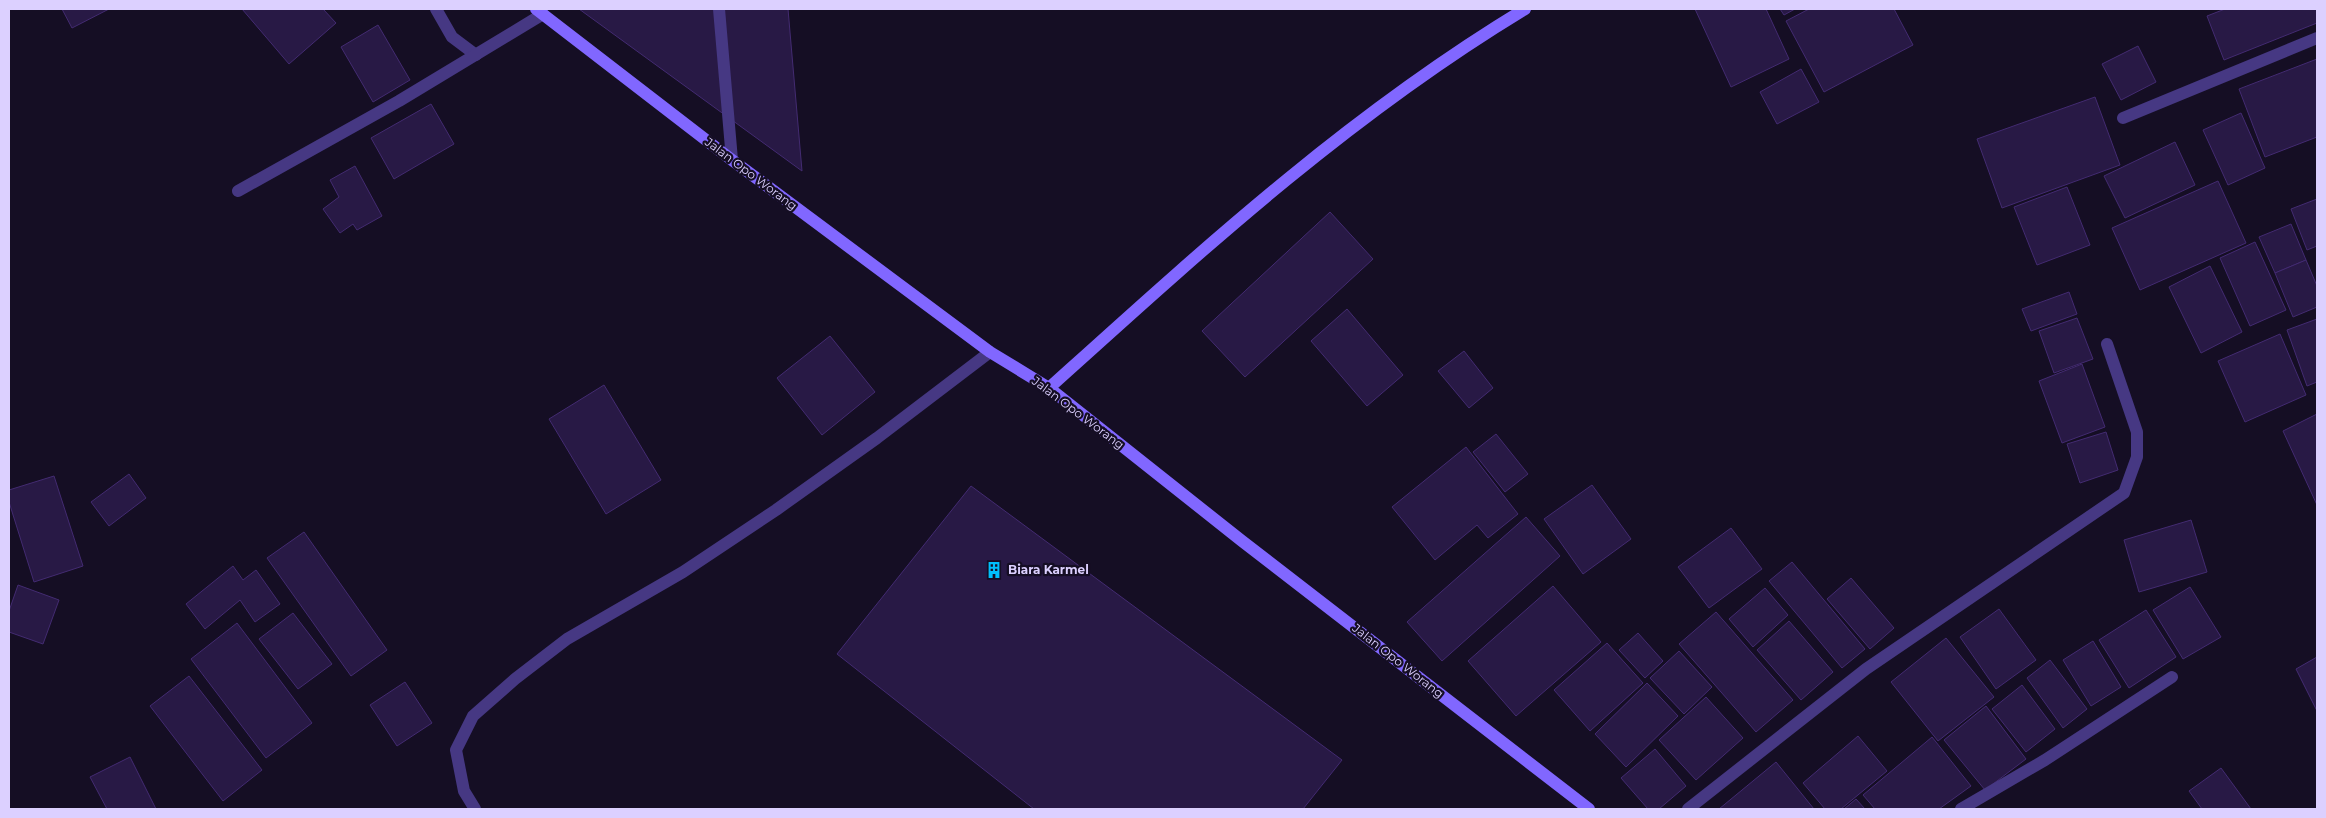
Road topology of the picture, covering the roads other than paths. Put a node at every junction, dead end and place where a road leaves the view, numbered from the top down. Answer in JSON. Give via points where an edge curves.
{"nodes":[{"id":1,"x":436,"y":9,"type":"edge"},
{"id":2,"x":719,"y":9,"type":"edge"},
{"id":3,"x":1525,"y":9,"type":"edge"},
{"id":4,"x":539,"y":11,"type":"edge"},
{"id":5,"x":2317,"y":38,"type":"edge"},
{"id":6,"x":476,"y":55,"type":"junction"},
{"id":7,"x":2123,"y":118,"type":"dead end"},
{"id":8,"x":732,"y":160,"type":"junction"},
{"id":9,"x":238,"y":191,"type":"dead end"},
{"id":10,"x":2106,"y":344,"type":"dead end"},
{"id":11,"x":990,"y":352,"type":"junction"},
{"id":12,"x":1049,"y":388,"type":"junction"},
{"id":13,"x":2172,"y":677,"type":"dead end"},
{"id":14,"x":475,"y":809,"type":"edge"},
{"id":15,"x":1589,"y":809,"type":"edge"},
{"id":16,"x":1688,"y":809,"type":"edge"},
{"id":17,"x":1961,"y":809,"type":"edge"}],
"edges":[{"from":1,"to":6,"type":"street","via":[[452,37]]},
{"from":2,"to":8,"type":"street"},
{"from":3,"to":12,"type":"street","via":[[1464,46],[1351,126],[1215,238]]},
{"from":4,"to":6,"type":"street"},
{"from":4,"to":8,"type":"street","name":"Jalan Opo Worang"},
{"from":5,"to":7,"type":"street"},
{"from":6,"to":9,"type":"street"},
{"from":8,"to":11,"type":"street","name":"Jalan Opo Worang"},
{"from":10,"to":16,"type":"street","via":[[2137,432],[2137,456],[2124,493],[1866,669]]},
{"from":11,"to":12,"type":"street","name":"Jalan Opo Worang"},
{"from":11,"to":14,"type":"street","via":[[776,510],[683,572],[568,639],[473,716],[456,750],[464,791]]},
{"from":12,"to":15,"type":"street","name":"Jalan Opo Worang","via":[[1242,542]]},
{"from":13,"to":17,"type":"street"}]}
